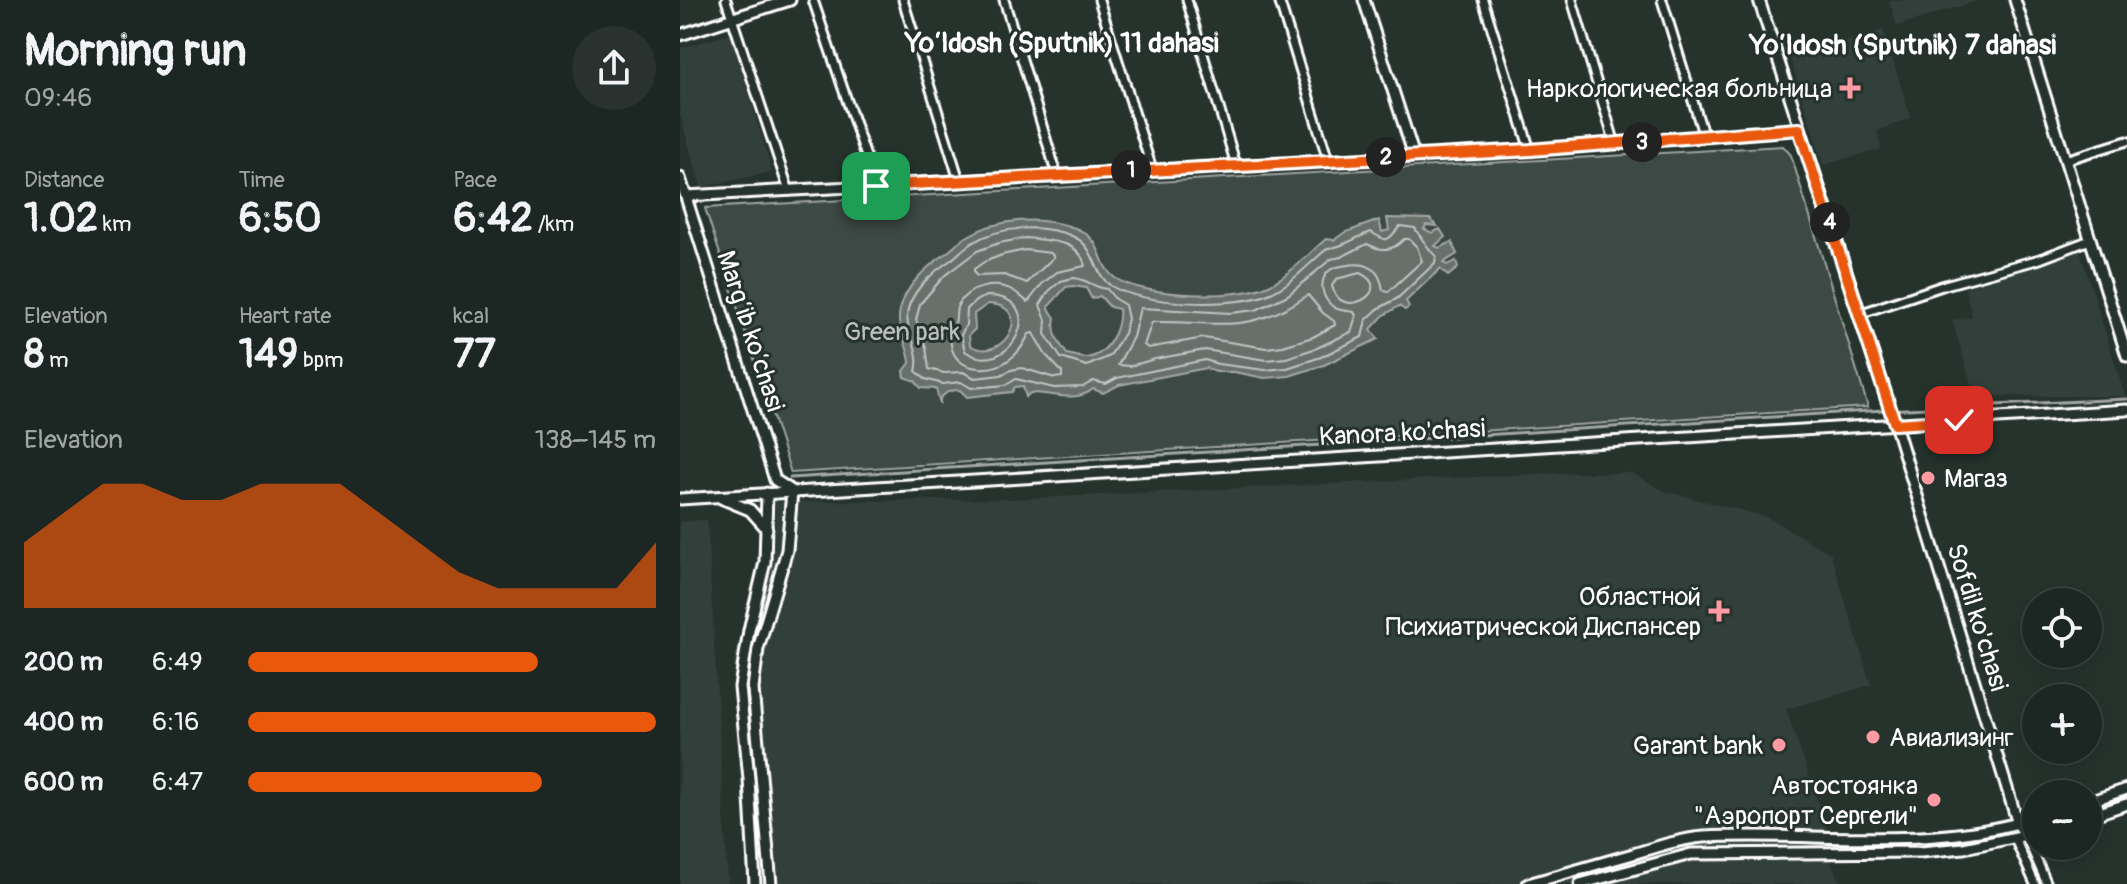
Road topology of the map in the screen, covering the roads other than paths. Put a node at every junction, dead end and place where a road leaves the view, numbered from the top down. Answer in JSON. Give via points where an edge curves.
{"nodes":[{"id":1,"x":726,"y":0,"type":"edge"},
{"id":2,"x":790,"y":0,"type":"edge"},
{"id":3,"x":813,"y":0,"type":"edge"},
{"id":4,"x":903,"y":0,"type":"edge"},
{"id":5,"x":1004,"y":0,"type":"edge"},
{"id":6,"x":1099,"y":0,"type":"edge"},
{"id":7,"x":1187,"y":0,"type":"edge"},
{"id":8,"x":1279,"y":0,"type":"edge"},
{"id":9,"x":1364,"y":0,"type":"edge"},
{"id":10,"x":1483,"y":0,"type":"edge"},
{"id":11,"x":1572,"y":0,"type":"edge"},
{"id":12,"x":1662,"y":0,"type":"edge"},
{"id":13,"x":1759,"y":0,"type":"edge"},
{"id":14,"x":2015,"y":0,"type":"edge"},
{"id":15,"x":732,"y":18,"type":"junction"},
{"id":16,"x":680,"y":35,"type":"edge"},
{"id":17,"x":1799,"y":129,"type":"junction"},
{"id":18,"x":1704,"y":137,"type":"junction"},
{"id":19,"x":2127,"y":141,"type":"edge"},
{"id":20,"x":1615,"y":144,"type":"junction"},
{"id":21,"x":1530,"y":150,"type":"junction"},
{"id":22,"x":1414,"y":156,"type":"junction"},
{"id":23,"x":1328,"y":160,"type":"junction"},
{"id":24,"x":2065,"y":160,"type":"junction"},
{"id":25,"x":1236,"y":165,"type":"junction"},
{"id":26,"x":1152,"y":169,"type":"junction"},
{"id":27,"x":1057,"y":175,"type":"junction"},
{"id":28,"x":680,"y":178,"type":"edge"},
{"id":29,"x":959,"y":180,"type":"junction"},
{"id":30,"x":876,"y":186,"type":"junction"},
{"id":31,"x":789,"y":191,"type":"junction"},
{"id":32,"x":686,"y":196,"type":"junction"},
{"id":33,"x":2090,"y":240,"type":"junction"},
{"id":34,"x":1859,"y":314,"type":"junction"},
{"id":35,"x":2127,"y":356,"type":"edge"},
{"id":36,"x":2127,"y":410,"type":"edge"},
{"id":37,"x":1892,"y":415,"type":"junction"},
{"id":38,"x":775,"y":480,"type":"junction"},
{"id":39,"x":792,"y":491,"type":"junction"},
{"id":40,"x":767,"y":493,"type":"junction"},
{"id":41,"x":718,"y":497,"type":"junction"},
{"id":42,"x":680,"y":499,"type":"edge"},
{"id":43,"x":767,"y":529,"type":"junction"},
{"id":44,"x":2127,"y":789,"type":"edge"},
{"id":45,"x":2102,"y":797,"type":"edge"},
{"id":46,"x":2127,"y":804,"type":"edge"},
{"id":47,"x":2102,"y":812,"type":"edge"},
{"id":48,"x":2022,"y":823,"type":"edge"},
{"id":49,"x":2018,"y":824,"type":"junction"},
{"id":50,"x":2022,"y":830,"type":"edge"},
{"id":51,"x":2022,"y":837,"type":"edge"},
{"id":52,"x":770,"y":860,"type":"junction"},
{"id":53,"x":2030,"y":860,"type":"edge"},
{"id":54,"x":2036,"y":860,"type":"edge"},
{"id":55,"x":753,"y":862,"type":"junction"},
{"id":56,"x":755,"y":884,"type":"edge"},
{"id":57,"x":771,"y":884,"type":"edge"},
{"id":58,"x":1528,"y":884,"type":"edge"},
{"id":59,"x":1580,"y":884,"type":"edge"},
{"id":60,"x":2035,"y":884,"type":"edge"},
{"id":61,"x":2047,"y":884,"type":"edge"}],
"edges":[{"from":1,"to":15,"type":"street"},
{"from":2,"to":15,"type":"street"},
{"from":3,"to":30,"type":"street"},
{"from":4,"to":29,"type":"street"},
{"from":5,"to":27,"type":"street"},
{"from":6,"to":26,"type":"street"},
{"from":7,"to":25,"type":"street"},
{"from":8,"to":23,"type":"street"},
{"from":9,"to":22,"type":"street"},
{"from":10,"to":21,"type":"street"},
{"from":11,"to":20,"type":"street"},
{"from":12,"to":18,"type":"street"},
{"from":13,"to":17,"type":"street","name":"Sofdil ko'chasi"},
{"from":14,"to":24,"type":"street"},
{"from":15,"to":16,"type":"street"},
{"from":15,"to":31,"type":"street"},
{"from":17,"to":18,"type":"street"},
{"from":17,"to":34,"type":"street","name":"Sofdil ko'chasi"},
{"from":18,"to":20,"type":"street"},
{"from":19,"to":24,"type":"street"},
{"from":20,"to":21,"type":"street"},
{"from":21,"to":22,"type":"street"},
{"from":22,"to":23,"type":"street"},
{"from":23,"to":25,"type":"street"},
{"from":24,"to":33,"type":"street"},
{"from":25,"to":26,"type":"street"},
{"from":26,"to":27,"type":"street"},
{"from":27,"to":29,"type":"street"},
{"from":28,"to":32,"type":"street","name":"Marg‘ib ko‘chasi"},
{"from":29,"to":30,"type":"street"},
{"from":30,"to":31,"type":"street"},
{"from":31,"to":32,"type":"street"},
{"from":32,"to":38,"type":"street","name":"Marg‘ib ko‘chasi"},
{"from":33,"to":34,"type":"street"},
{"from":33,"to":35,"type":"street"},
{"from":34,"to":37,"type":"street","name":"Sofdil ko'chasi"},
{"from":36,"to":37,"type":"street","name":"Kanora ko'chasi"},
{"from":37,"to":39,"type":"street","name":"Kanora ko'chasi"},
{"from":37,"to":49,"type":"street","name":"Sofdil ko'chasi"},
{"from":38,"to":39,"type":"street"},
{"from":38,"to":40,"type":"street"},
{"from":39,"to":40,"type":"street","name":"Kanora ko'chasi"},
{"from":39,"to":52,"type":"street","via":[[787,550],[758,649],[753,689]]},
{"from":40,"to":41,"type":"street","name":"Kanora ko'chasi"},
{"from":40,"to":43,"type":"street"},
{"from":41,"to":42,"type":"street","name":"Kanora ko'chasi"},
{"from":41,"to":43,"type":"street","via":[[750,510]]},
{"from":43,"to":55,"type":"street","via":[[740,687]]},
{"from":44,"to":45,"type":"street"},
{"from":46,"to":47,"type":"street"},
{"from":48,"to":49,"type":"street"},
{"from":49,"to":50,"type":"street","name":"Sofdil ko'chasi"},
{"from":49,"to":58,"type":"street","via":[[1914,838],[1702,837]]},
{"from":51,"to":59,"type":"street","via":[[1964,848],[1883,854],[1691,854]]},
{"from":52,"to":55,"type":"street"},
{"from":52,"to":57,"type":"street"},
{"from":53,"to":60,"type":"street","name":"Sofdil ko'chasi"},
{"from":54,"to":61,"type":"street","name":"Sofdil ko'chasi"},
{"from":55,"to":56,"type":"street"}]}
